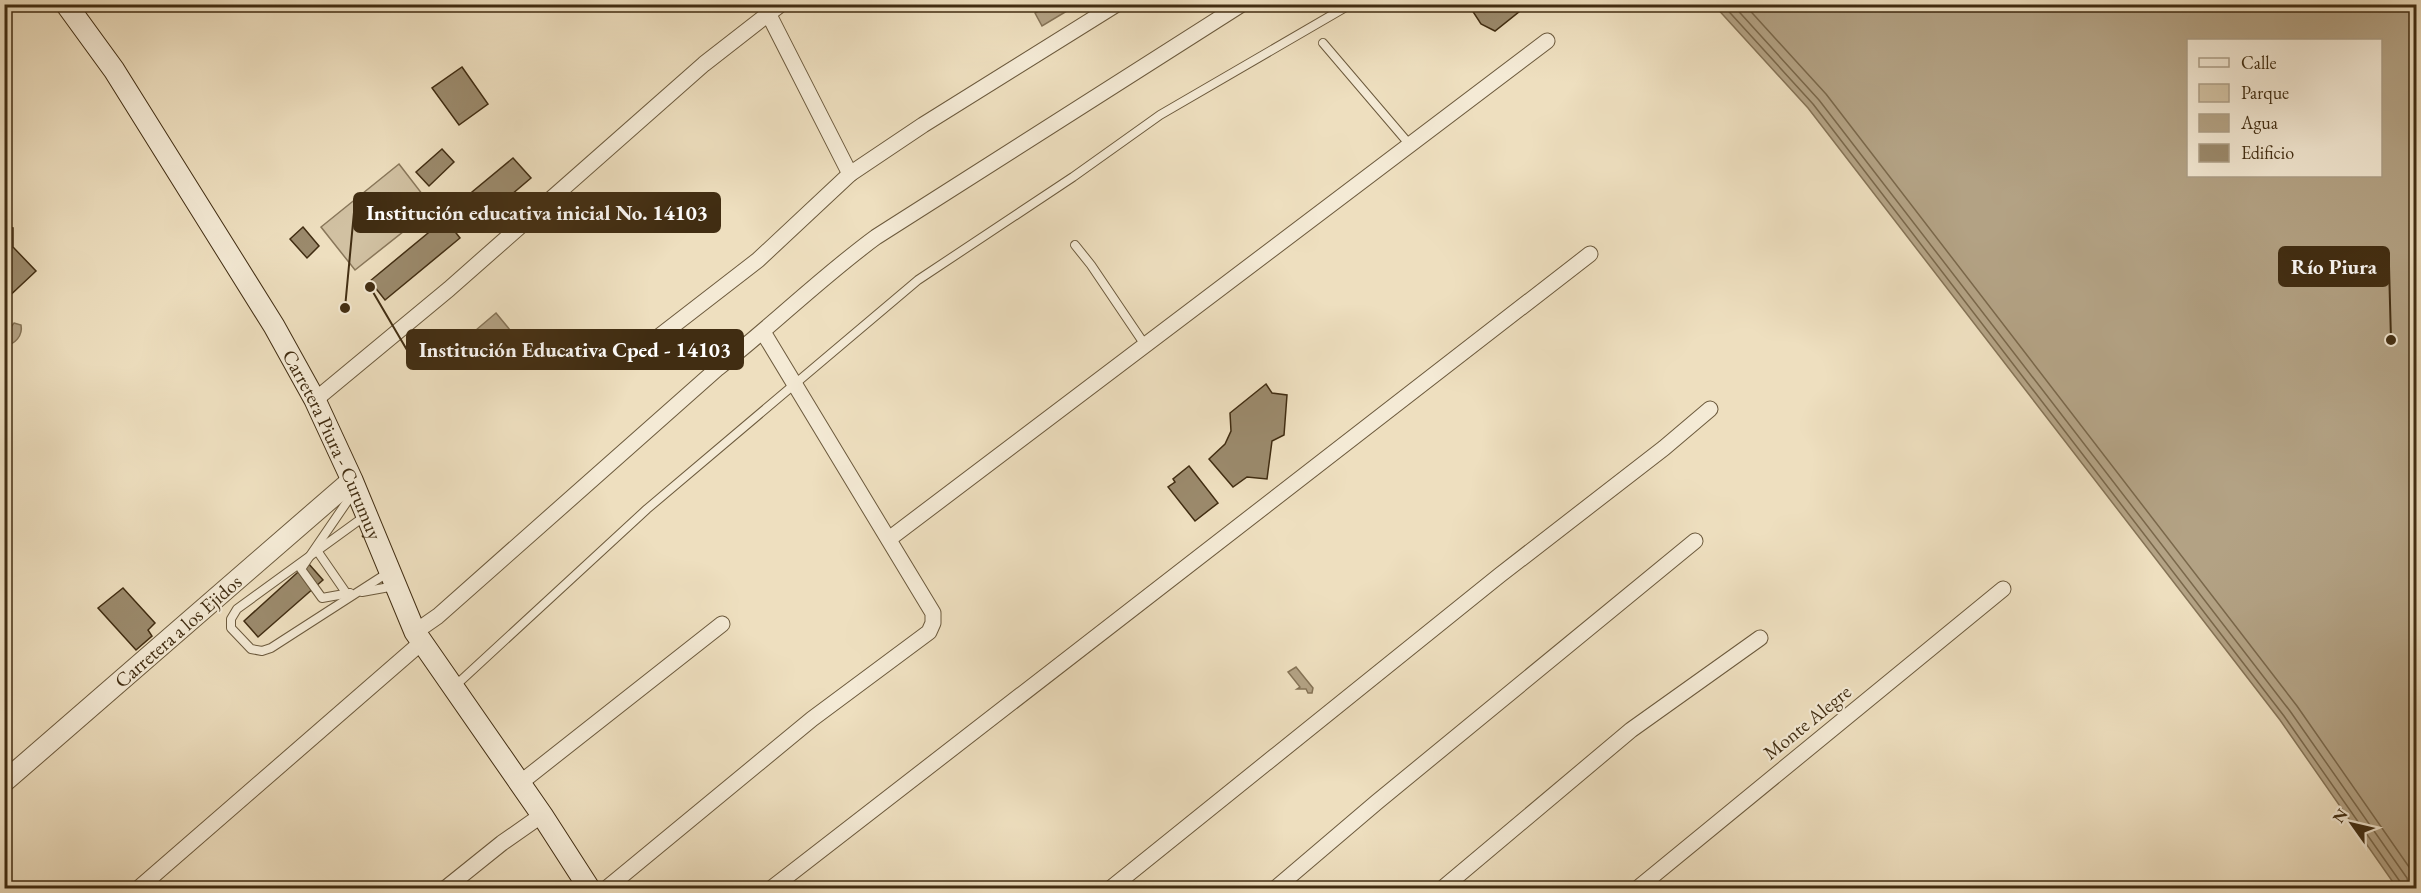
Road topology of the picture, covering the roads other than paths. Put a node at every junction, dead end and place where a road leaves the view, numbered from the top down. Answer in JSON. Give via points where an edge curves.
{"nodes":[{"id":1,"x":66,"y":4,"type":"edge"},
{"id":2,"x":781,"y":4,"type":"edge"},
{"id":3,"x":1117,"y":4,"type":"edge"},
{"id":4,"x":1242,"y":4,"type":"edge"},
{"id":5,"x":1351,"y":4,"type":"edge"},
{"id":6,"x":768,"y":13,"type":"junction"},
{"id":7,"x":1546,"y":41,"type":"dead end"},
{"id":8,"x":1323,"y":43,"type":"dead end"},
{"id":9,"x":1410,"y":145,"type":"junction"},
{"id":10,"x":850,"y":174,"type":"junction"},
{"id":11,"x":1075,"y":244,"type":"dead end"},
{"id":12,"x":1590,"y":254,"type":"dead end"},
{"id":13,"x":763,"y":332,"type":"junction"},
{"id":14,"x":652,"y":342,"type":"dead end"},
{"id":15,"x":1145,"y":345,"type":"junction"},
{"id":16,"x":795,"y":384,"type":"junction"},
{"id":17,"x":315,"y":400,"type":"junction"},
{"id":18,"x":1710,"y":409,"type":"dead end"},
{"id":19,"x":354,"y":484,"type":"junction"},
{"id":20,"x":366,"y":515,"type":"junction"},
{"id":21,"x":890,"y":539,"type":"junction"},
{"id":22,"x":1695,"y":542,"type":"dead end"},
{"id":23,"x":318,"y":552,"type":"junction"},
{"id":24,"x":309,"y":558,"type":"junction"},
{"id":25,"x":393,"y":579,"type":"junction"},
{"id":26,"x":2003,"y":589,"type":"dead end"},
{"id":27,"x":351,"y":594,"type":"junction"},
{"id":28,"x":722,"y":624,"type":"dead end"},
{"id":29,"x":418,"y":637,"type":"junction"},
{"id":30,"x":1760,"y":638,"type":"dead end"},
{"id":31,"x":454,"y":688,"type":"junction"},
{"id":32,"x":4,"y":782,"type":"edge"},
{"id":33,"x":520,"y":783,"type":"junction"},
{"id":34,"x":542,"y":815,"type":"junction"},
{"id":35,"x":139,"y":888,"type":"edge"},
{"id":36,"x":446,"y":888,"type":"edge"},
{"id":37,"x":589,"y":888,"type":"edge"},
{"id":38,"x":607,"y":888,"type":"edge"},
{"id":39,"x":772,"y":888,"type":"edge"},
{"id":40,"x":1110,"y":888,"type":"edge"},
{"id":41,"x":1276,"y":888,"type":"edge"},
{"id":42,"x":1443,"y":888,"type":"edge"},
{"id":43,"x":1638,"y":888,"type":"edge"}],
"edges":[{"from":1,"to":17,"type":"main road","name":"Carretera Piura - Curumuy","via":[[114,70],[274,326]]},
{"from":2,"to":6,"type":"street"},
{"from":3,"to":10,"type":"street"},
{"from":4,"to":13,"type":"street","via":[[876,237],[833,268]]},
{"from":5,"to":16,"type":"lane","via":[[1160,115],[918,280]]},
{"from":6,"to":10,"type":"street"},
{"from":6,"to":17,"type":"street"},
{"from":7,"to":9,"type":"street"},
{"from":8,"to":9,"type":"lane"},
{"from":9,"to":15,"type":"street"},
{"from":10,"to":14,"type":"street","via":[[758,260]]},
{"from":11,"to":15,"type":"lane"},
{"from":12,"to":39,"type":"street"},
{"from":13,"to":16,"type":"street"},
{"from":13,"to":29,"type":"street"},
{"from":15,"to":21,"type":"street"},
{"from":16,"to":21,"type":"street"},
{"from":16,"to":31,"type":"lane","via":[[647,509]]},
{"from":17,"to":19,"type":"main road","name":"Carretera Piura - Curumuy"},
{"from":18,"to":40,"type":"street"},
{"from":19,"to":20,"type":"main road","name":"Carretera Piura - Curumuy"},
{"from":19,"to":24,"type":"lane"},
{"from":19,"to":32,"type":"street","name":"Carretera a los Ejidos"},
{"from":20,"to":23,"type":"lane"},
{"from":20,"to":25,"type":"main road","name":"Carretera Piura - Curumuy"},
{"from":21,"to":38,"type":"street","via":[[933,613],[928,632],[812,719]]},
{"from":22,"to":41,"type":"street"},
{"from":23,"to":24,"type":"lane"},
{"from":23,"to":27,"type":"lane"},
{"from":24,"to":27,"type":"lane","via":[[302,569],[322,598]]},
{"from":24,"to":27,"type":"lane","via":[[237,609],[231,628],[251,649],[271,648]]},
{"from":25,"to":27,"type":"lane"},
{"from":25,"to":27,"type":"lane"},
{"from":25,"to":29,"type":"main road","name":"Carretera Piura - Curumuy"},
{"from":26,"to":43,"type":"street","name":"Monte Alegre"},
{"from":28,"to":33,"type":"street"},
{"from":29,"to":31,"type":"main road","name":"Carretera Piura - Curumuy"},
{"from":29,"to":35,"type":"street"},
{"from":30,"to":42,"type":"street","via":[[1631,730]]},
{"from":31,"to":33,"type":"main road","name":"Carretera Piura - Curumuy"},
{"from":33,"to":34,"type":"main road","name":"Carretera Piura - Curumuy"},
{"from":34,"to":36,"type":"street"},
{"from":34,"to":37,"type":"main road","name":"Carretera Piura - Curumuy"}]}
